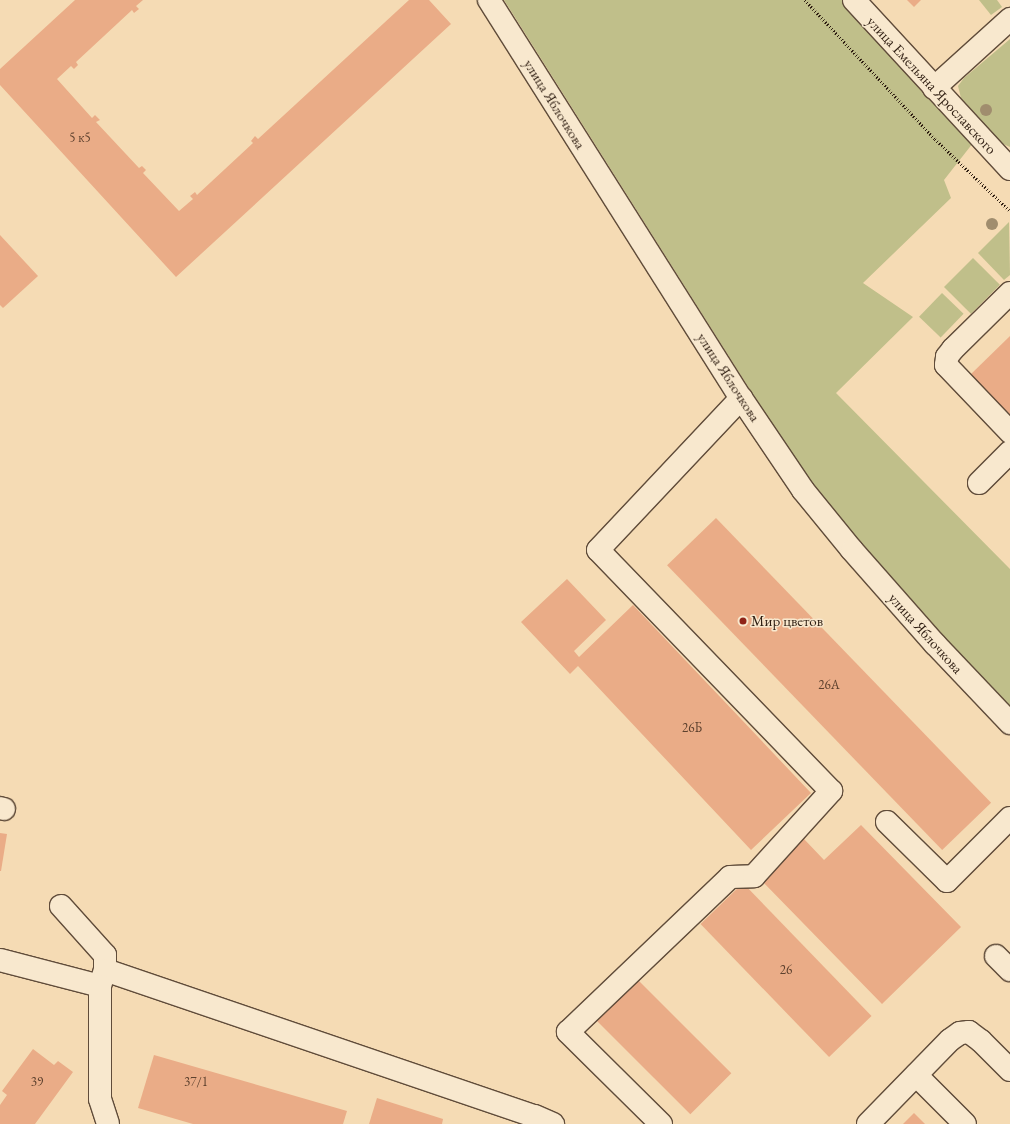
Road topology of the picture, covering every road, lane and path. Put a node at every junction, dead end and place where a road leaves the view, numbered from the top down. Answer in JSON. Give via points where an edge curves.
{"nodes":[{"id":1,"x":489,"y":0,"type":"edge"},
{"id":2,"x":805,"y":0,"type":"edge"},
{"id":3,"x":854,"y":0,"type":"edge"},
{"id":4,"x":1010,"y":19,"type":"edge"},
{"id":5,"x":934,"y":88,"type":"junction"},
{"id":6,"x":1009,"y":166,"type":"edge"},
{"id":7,"x":1010,"y":211,"type":"edge"},
{"id":8,"x":1010,"y":293,"type":"edge"},
{"id":9,"x":741,"y":398,"type":"junction"},
{"id":10,"x":1010,"y":432,"type":"edge"},
{"id":11,"x":1010,"y":452,"type":"edge"},
{"id":12,"x":979,"y":483,"type":"dead end"},
{"id":13,"x":1010,"y":723,"type":"edge"},
{"id":14,"x":1010,"y":818,"type":"edge"},
{"id":15,"x":886,"y":822,"type":"dead end"},
{"id":16,"x":61,"y":906,"type":"dead end"},
{"id":17,"x":0,"y":960,"type":"edge"},
{"id":18,"x":102,"y":978,"type":"junction"},
{"id":19,"x":1010,"y":1070,"type":"edge"},
{"id":20,"x":916,"y":1075,"type":"junction"},
{"id":21,"x":108,"y":1124,"type":"edge"},
{"id":22,"x":553,"y":1124,"type":"edge"},
{"id":23,"x":661,"y":1124,"type":"edge"},
{"id":24,"x":868,"y":1124,"type":"edge"},
{"id":25,"x":965,"y":1124,"type":"edge"}],
"edges":[{"from":1,"to":9,"type":"street","name":"улица Яблочкова"},
{"from":2,"to":7,"type":"path","via":[[935,139]]},
{"from":3,"to":5,"type":"street","name":"улица Емельяна Ярославского"},
{"from":4,"to":5,"type":"street"},
{"from":5,"to":6,"type":"street","name":"улица Емельяна Ярославского"},
{"from":8,"to":10,"type":"street","via":[[953,349],[946,365]]},
{"from":9,"to":13,"type":"street","name":"улица Яблочкова","via":[[803,490],[847,544],[935,644]]},
{"from":9,"to":23,"type":"street","via":[[598,550],[831,791],[754,876],[730,877],[568,1032]]},
{"from":11,"to":12,"type":"street"},
{"from":14,"to":15,"type":"street","via":[[947,881]]},
{"from":16,"to":18,"type":"street","via":[[105,955]]},
{"from":17,"to":18,"type":"street"},
{"from":18,"to":21,"type":"street","via":[[100,1099]]},
{"from":18,"to":22,"type":"street"},
{"from":19,"to":20,"type":"street","via":[[981,1041],[969,1032],[960,1032]]},
{"from":20,"to":24,"type":"street"},
{"from":20,"to":25,"type":"street"}]}
